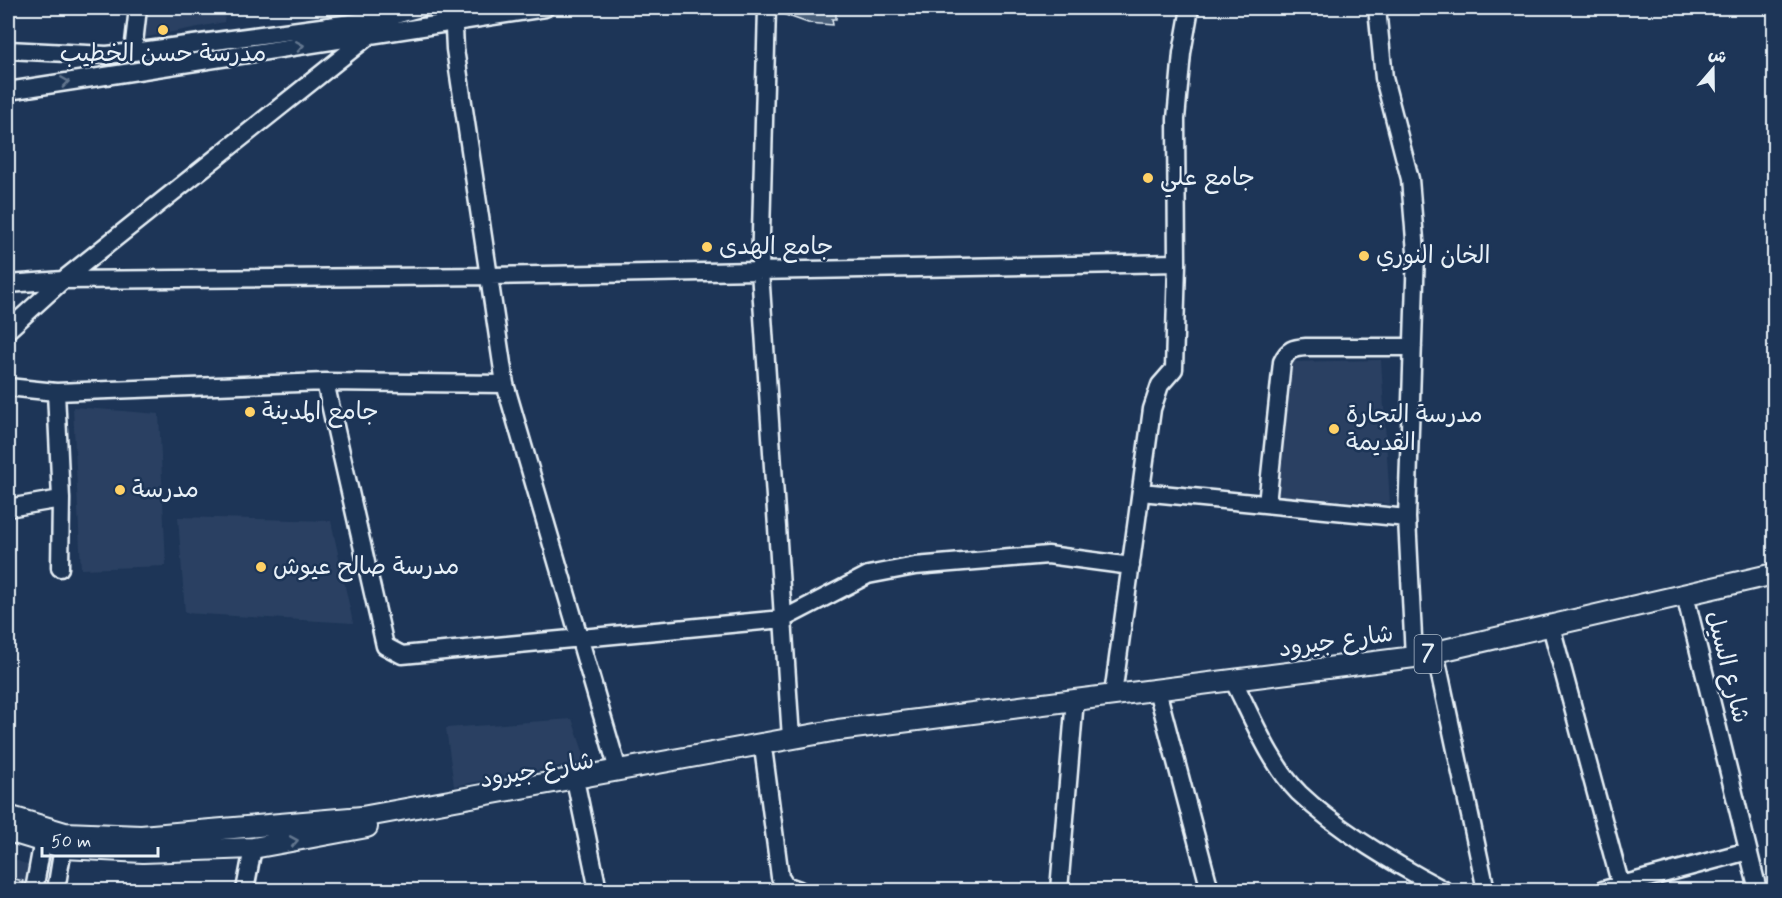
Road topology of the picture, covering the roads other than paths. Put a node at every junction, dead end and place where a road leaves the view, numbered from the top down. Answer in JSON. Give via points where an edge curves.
{"nodes":[{"id":1,"x":138,"y":8,"type":"edge"},
{"id":2,"x":416,"y":8,"type":"edge"},
{"id":3,"x":545,"y":8,"type":"edge"},
{"id":4,"x":767,"y":8,"type":"edge"},
{"id":5,"x":1190,"y":8,"type":"edge"},
{"id":6,"x":1377,"y":8,"type":"edge"},
{"id":7,"x":390,"y":12,"type":"edge"},
{"id":8,"x":453,"y":15,"type":"edge"},
{"id":9,"x":416,"y":28,"type":"junction"},
{"id":10,"x":371,"y":35,"type":"junction"},
{"id":11,"x":8,"y":50,"type":"edge"},
{"id":12,"x":133,"y":52,"type":"junction"},
{"id":13,"x":8,"y":91,"type":"edge"},
{"id":14,"x":1177,"y":263,"type":"junction"},
{"id":15,"x":760,"y":271,"type":"junction"},
{"id":16,"x":490,"y":276,"type":"junction"},
{"id":17,"x":63,"y":280,"type":"junction"},
{"id":18,"x":8,"y":284,"type":"edge"},
{"id":19,"x":8,"y":330,"type":"edge"},
{"id":20,"x":1413,"y":347,"type":"junction"},
{"id":21,"x":325,"y":382,"type":"junction"},
{"id":22,"x":505,"y":384,"type":"junction"},
{"id":23,"x":8,"y":387,"type":"edge"},
{"id":24,"x":56,"y":392,"type":"junction"},
{"id":25,"x":1141,"y":492,"type":"junction"},
{"id":26,"x":61,"y":500,"type":"junction"},
{"id":27,"x":1267,"y":504,"type":"junction"},
{"id":28,"x":8,"y":508,"type":"edge"},
{"id":29,"x":1407,"y":518,"type":"junction"},
{"id":30,"x":1131,"y":566,"type":"junction"},
{"id":31,"x":60,"y":568,"type":"dead end"},
{"id":32,"x":1774,"y":574,"type":"edge"},
{"id":33,"x":1685,"y":595,"type":"junction"},
{"id":34,"x":783,"y":619,"type":"junction"},
{"id":35,"x":1551,"y":626,"type":"junction"},
{"id":36,"x":578,"y":637,"type":"junction"},
{"id":37,"x":1435,"y":652,"type":"junction"},
{"id":38,"x":1414,"y":657,"type":"junction"},
{"id":39,"x":1234,"y":682,"type":"junction"},
{"id":40,"x":1157,"y":690,"type":"junction"},
{"id":41,"x":1113,"y":695,"type":"junction"},
{"id":42,"x":1075,"y":699,"type":"junction"},
{"id":43,"x":791,"y":738,"type":"junction"},
{"id":44,"x":764,"y":755,"type":"junction"},
{"id":45,"x":618,"y":770,"type":"junction"},
{"id":46,"x":577,"y":789,"type":"junction"},
{"id":47,"x":8,"y":816,"type":"edge"},
{"id":48,"x":8,"y":831,"type":"edge"},
{"id":49,"x":44,"y":835,"type":"junction"},
{"id":50,"x":65,"y":840,"type":"junction"},
{"id":51,"x":253,"y":848,"type":"junction"},
{"id":52,"x":1748,"y":851,"type":"junction"},
{"id":53,"x":1622,"y":889,"type":"edge"},
{"id":54,"x":34,"y":891,"type":"edge"},
{"id":55,"x":56,"y":891,"type":"edge"},
{"id":56,"x":245,"y":891,"type":"edge"},
{"id":57,"x":598,"y":891,"type":"edge"},
{"id":58,"x":799,"y":891,"type":"edge"},
{"id":59,"x":1059,"y":891,"type":"edge"},
{"id":60,"x":1210,"y":891,"type":"edge"},
{"id":61,"x":1444,"y":891,"type":"edge"},
{"id":62,"x":1486,"y":891,"type":"edge"},
{"id":63,"x":1603,"y":891,"type":"edge"},
{"id":64,"x":1758,"y":891,"type":"edge"}],
"edges":[{"from":1,"to":12,"type":"street"},
{"from":2,"to":7,"type":"street"},
{"from":2,"to":9,"type":"street","via":[[412,19]]},
{"from":3,"to":8,"type":"street"},
{"from":4,"to":15,"type":"street"},
{"from":5,"to":14,"type":"street","via":[[1176,119]]},
{"from":6,"to":20,"type":"street","via":[[1384,78],[1410,179],[1416,252]]},
{"from":7,"to":12,"type":"street"},
{"from":8,"to":9,"type":"street"},
{"from":8,"to":16,"type":"street"},
{"from":9,"to":10,"type":"street"},
{"from":13,"to":10,"type":"street","one_way":true},
{"from":10,"to":17,"type":"street"},
{"from":11,"to":12,"type":"street"},
{"from":14,"to":15,"type":"street"},
{"from":14,"to":25,"type":"street","via":[[1174,369],[1160,385],[1152,409]]},
{"from":15,"to":16,"type":"street"},
{"from":15,"to":34,"type":"street"},
{"from":16,"to":17,"type":"street"},
{"from":16,"to":22,"type":"street"},
{"from":17,"to":18,"type":"street"},
{"from":17,"to":19,"type":"street"},
{"from":20,"to":27,"type":"street","via":[[1306,347],[1291,349],[1286,354]]},
{"from":20,"to":29,"type":"street"},
{"from":21,"to":22,"type":"street"},
{"from":21,"to":24,"type":"street"},
{"from":21,"to":36,"type":"street","via":[[385,646],[402,655]]},
{"from":22,"to":36,"type":"street"},
{"from":23,"to":24,"type":"street"},
{"from":24,"to":26,"type":"street"},
{"from":25,"to":27,"type":"street"},
{"from":25,"to":30,"type":"street"},
{"from":26,"to":28,"type":"street"},
{"from":26,"to":31,"type":"street"},
{"from":27,"to":29,"type":"street"},
{"from":29,"to":38,"type":"street"},
{"from":30,"to":34,"type":"street","via":[[1048,555],[915,566],[868,575]]},
{"from":30,"to":41,"type":"street"},
{"from":32,"to":33,"type":"main road","name":"شارع جيرود","number":"7"},
{"from":33,"to":35,"type":"main road","name":"شارع جيرود","number":"7"},
{"from":33,"to":52,"type":"street","name":"شارع السيل"},
{"from":34,"to":36,"type":"street"},
{"from":34,"to":43,"type":"street"},
{"from":35,"to":37,"type":"main road","name":"شارع جيرود","number":"7"},
{"from":35,"to":53,"type":"street"},
{"from":36,"to":45,"type":"street"},
{"from":37,"to":38,"type":"main road","name":"شارع جيرود","number":"7"},
{"from":37,"to":62,"type":"street"},
{"from":38,"to":39,"type":"main road","name":"شارع جيرود","number":"7"},
{"from":39,"to":40,"type":"main road","name":"شارع جيرود","number":"7"},
{"from":39,"to":61,"type":"street","via":[[1267,747],[1299,792],[1347,830]]},
{"from":40,"to":41,"type":"main road","name":"شارع جيرود","number":"7"},
{"from":40,"to":60,"type":"street"},
{"from":41,"to":42,"type":"main road","name":"شارع جيرود","number":"7"},
{"from":42,"to":43,"type":"main road","name":"شارع جيرود"},
{"from":42,"to":44,"type":"main road","name":"شارع جيرود"},
{"from":42,"to":59,"type":"street"},
{"from":43,"to":45,"type":"main road","name":"شارع جيرود"},
{"from":44,"to":46,"type":"main road","name":"شارع جيرود"},
{"from":44,"to":58,"type":"street","via":[[780,877],[785,885]]},
{"from":45,"to":50,"type":"main road","name":"شارع جيرود","via":[[362,817]]},
{"from":51,"to":46,"type":"main road","name":"شارع جيرود","one_way":true},
{"from":46,"to":57,"type":"street"},
{"from":47,"to":49,"type":"main road","name":"شارع جيرود"},
{"from":48,"to":49,"type":"main road","name":"شارع جيرود"},
{"from":49,"to":50,"type":"main road","name":"شارع جيرود"},
{"from":49,"to":54,"type":"street"},
{"from":50,"to":51,"type":"main road","name":"شارع جيرود","via":[[143,852]]},
{"from":50,"to":55,"type":"street"},
{"from":51,"to":56,"type":"street"},
{"from":52,"to":53,"type":"street"},
{"from":52,"to":64,"type":"street","name":"شارع السيل"},
{"from":53,"to":63,"type":"street"}]}
